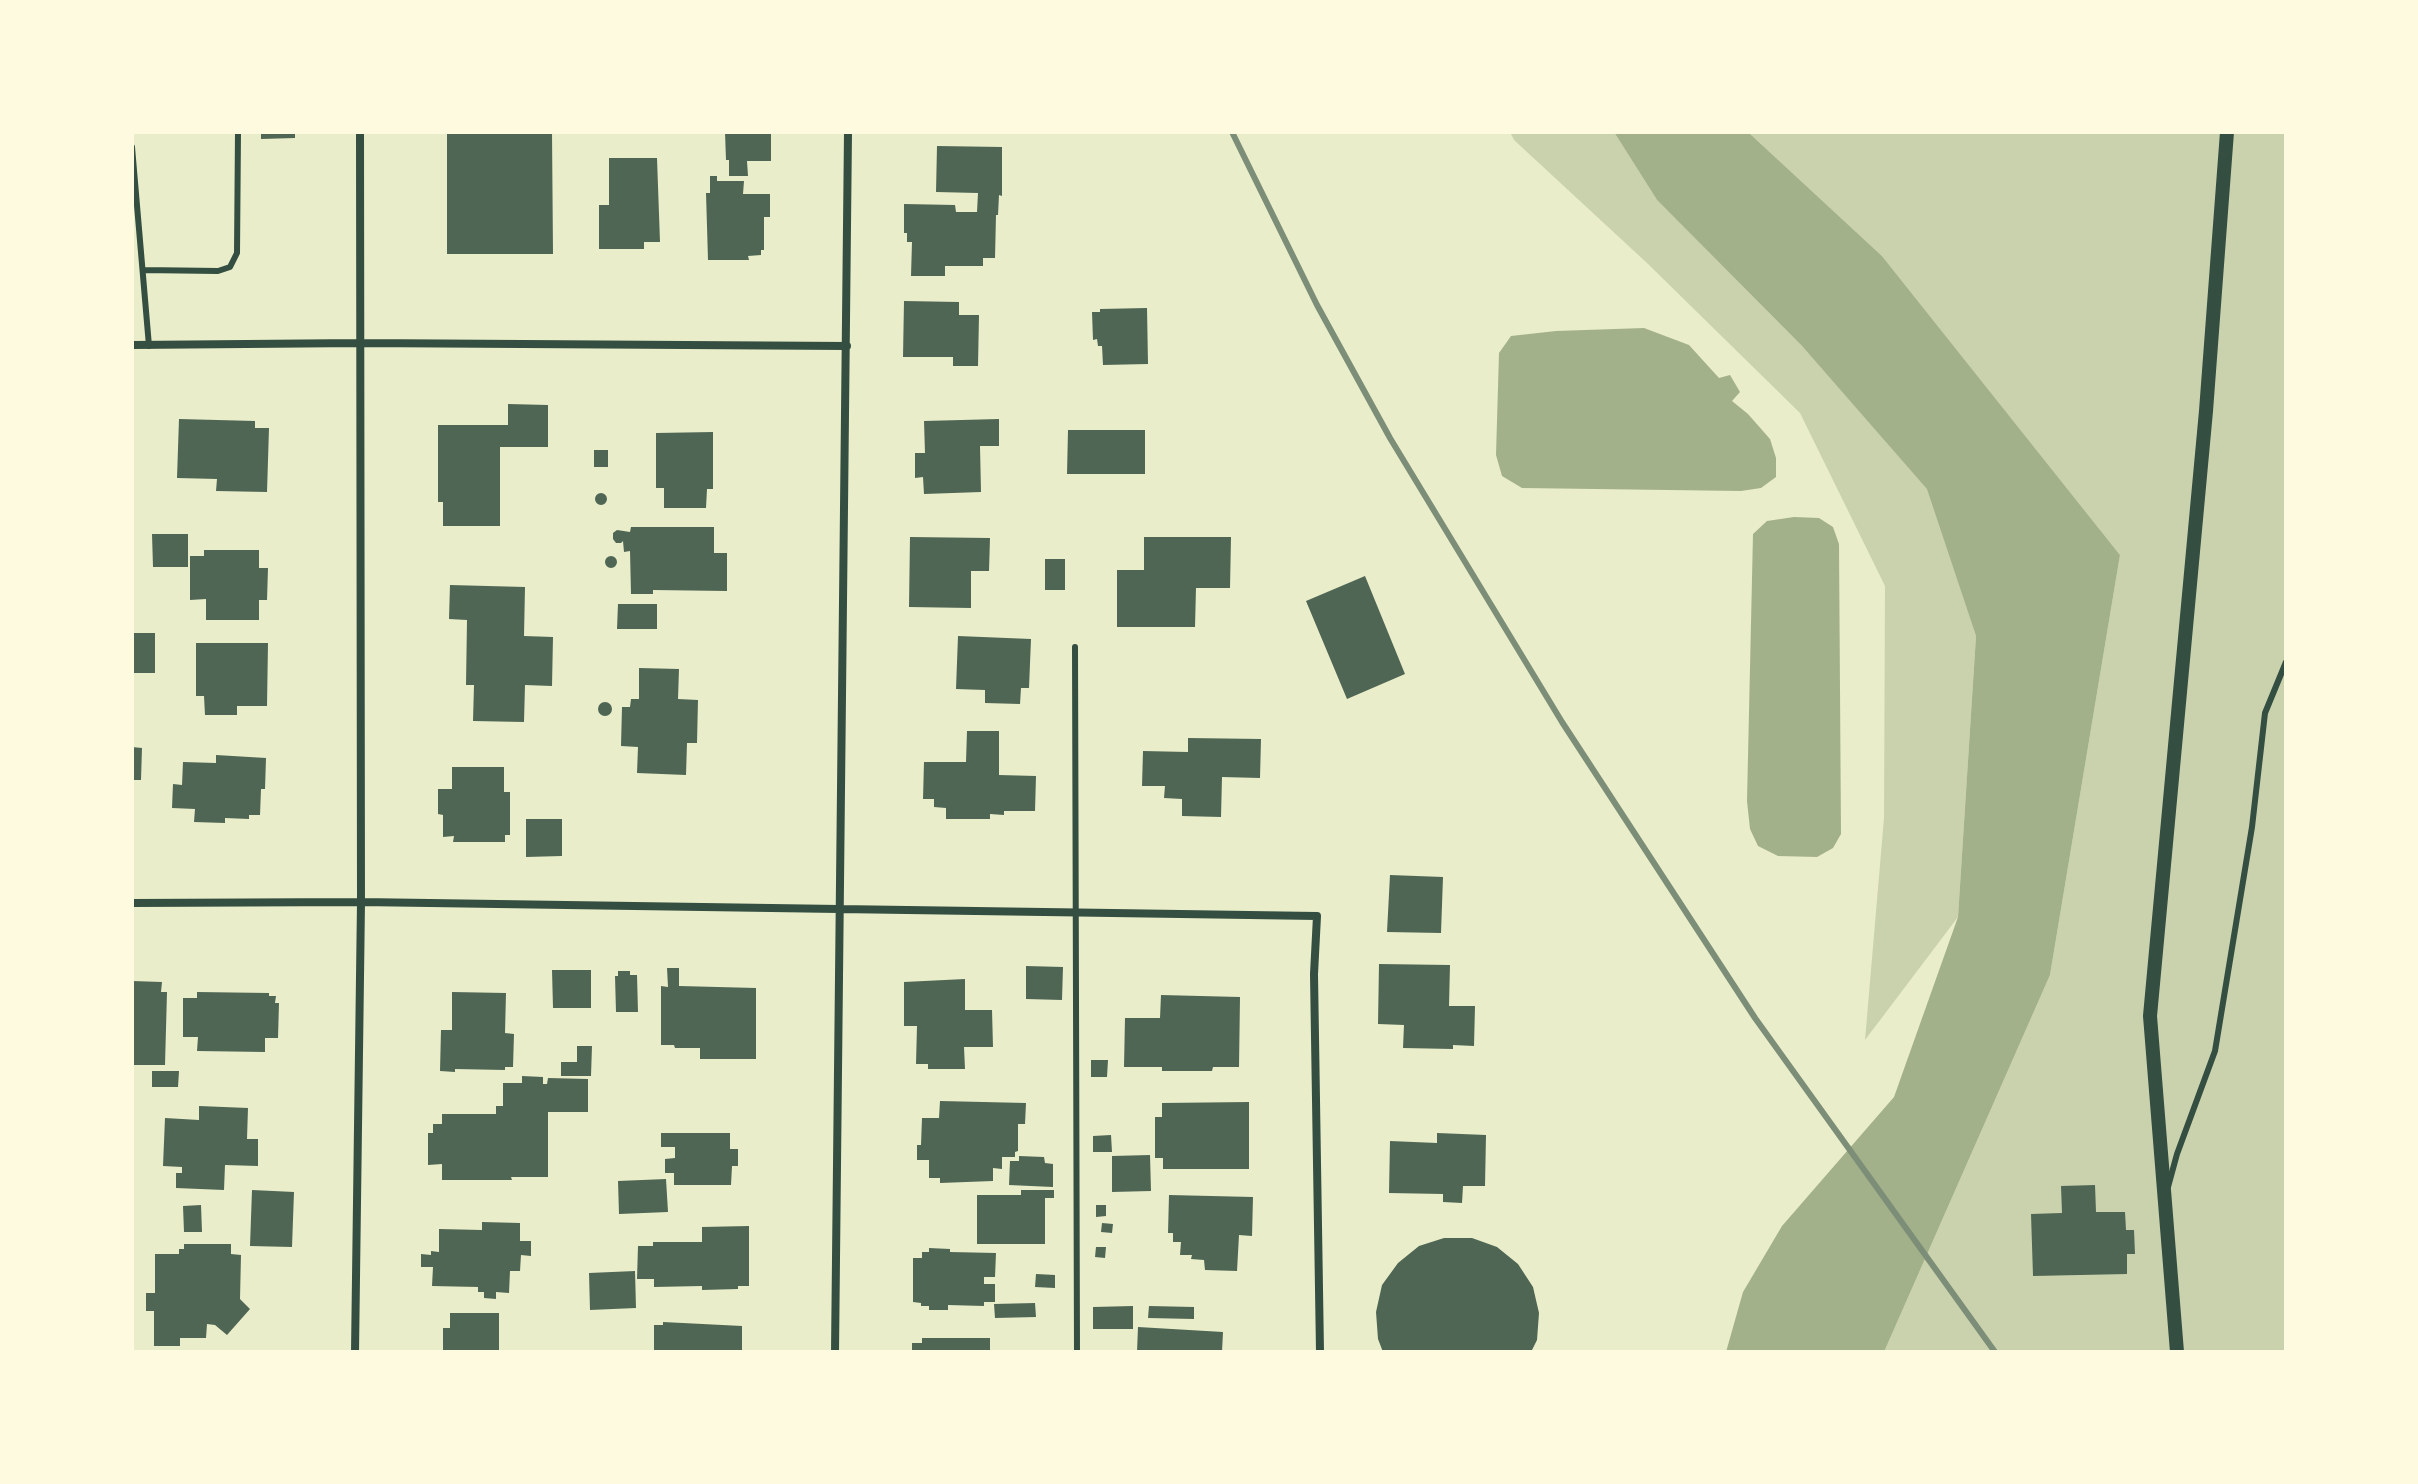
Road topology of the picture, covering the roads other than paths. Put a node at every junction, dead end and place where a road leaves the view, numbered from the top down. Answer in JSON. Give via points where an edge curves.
{"nodes":[{"id":1,"x":238,"y":132,"type":"edge"},
{"id":2,"x":360,"y":132,"type":"edge"},
{"id":3,"x":848,"y":132,"type":"edge"},
{"id":4,"x":2227,"y":132,"type":"edge"},
{"id":5,"x":132,"y":147,"type":"edge"},
{"id":6,"x":143,"y":270,"type":"junction"},
{"id":7,"x":360,"y":343,"type":"junction"},
{"id":8,"x":132,"y":345,"type":"edge"},
{"id":9,"x":149,"y":346,"type":"junction"},
{"id":10,"x":847,"y":346,"type":"junction"},
{"id":11,"x":1075,"y":647,"type":"dead end"},
{"id":12,"x":2286,"y":662,"type":"edge"},
{"id":13,"x":361,"y":902,"type":"junction"},
{"id":14,"x":132,"y":903,"type":"edge"},
{"id":15,"x":841,"y":910,"type":"junction"},
{"id":16,"x":1076,"y":911,"type":"junction"},
{"id":17,"x":2166,"y":1196,"type":"junction"},
{"id":18,"x":355,"y":1352,"type":"edge"},
{"id":19,"x":835,"y":1352,"type":"edge"},
{"id":20,"x":1077,"y":1352,"type":"edge"},
{"id":21,"x":1320,"y":1352,"type":"edge"},
{"id":22,"x":2177,"y":1352,"type":"edge"}],
"edges":[{"from":1,"to":6,"type":"lane","via":[[237,253],[230,267]]},
{"from":2,"to":7,"type":"street"},
{"from":3,"to":10,"type":"street"},
{"from":4,"to":17,"type":"street","via":[[2150,1016]]},
{"from":5,"to":6,"type":"lane"},
{"from":6,"to":9,"type":"lane"},
{"from":7,"to":9,"type":"street"},
{"from":7,"to":10,"type":"street"},
{"from":7,"to":13,"type":"street"},
{"from":8,"to":9,"type":"street"},
{"from":10,"to":15,"type":"street"},
{"from":11,"to":16,"type":"lane"},
{"from":12,"to":17,"type":"lane","via":[[2265,713],[2215,1051]]},
{"from":13,"to":14,"type":"street"},
{"from":13,"to":15,"type":"street"},
{"from":13,"to":18,"type":"street"},
{"from":15,"to":16,"type":"street"},
{"from":15,"to":19,"type":"street"},
{"from":16,"to":20,"type":"lane"},
{"from":16,"to":21,"type":"street","via":[[1317,916]]},
{"from":17,"to":22,"type":"street"}]}
